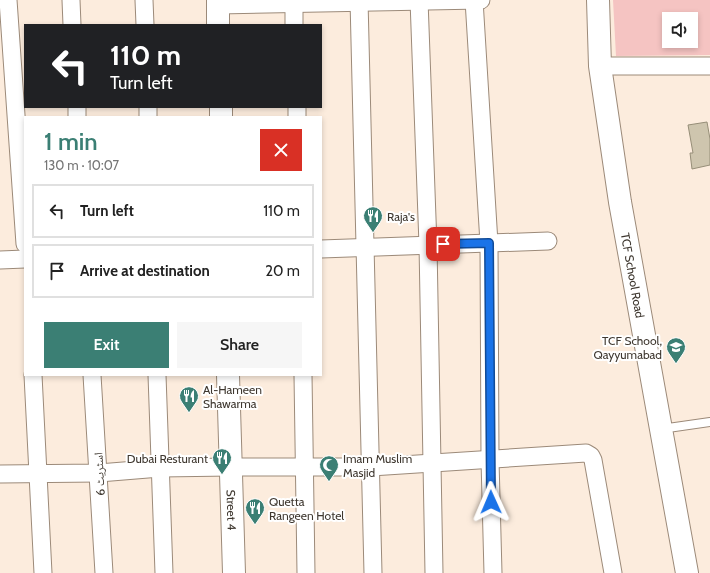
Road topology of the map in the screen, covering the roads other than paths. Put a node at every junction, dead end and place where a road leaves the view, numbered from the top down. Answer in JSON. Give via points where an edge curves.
{"nodes":[{"id":1,"x":8,"y":0,"type":"edge"},
{"id":2,"x":71,"y":0,"type":"edge"},
{"id":3,"x":144,"y":0,"type":"edge"},
{"id":4,"x":474,"y":0,"type":"edge"},
{"id":5,"x":481,"y":0,"type":"edge"},
{"id":6,"x":598,"y":0,"type":"edge"},
{"id":7,"x":359,"y":1,"type":"edge"},
{"id":8,"x":419,"y":1,"type":"edge"},
{"id":9,"x":294,"y":2,"type":"edge"},
{"id":10,"x":218,"y":10,"type":"edge"},
{"id":11,"x":72,"y":24,"type":"edge"},
{"id":12,"x":145,"y":24,"type":"edge"},
{"id":13,"x":294,"y":24,"type":"edge"},
{"id":14,"x":600,"y":66,"type":"junction"},
{"id":15,"x":710,"y":66,"type":"edge"},
{"id":16,"x":24,"y":230,"type":"edge"},
{"id":17,"x":548,"y":241,"type":"dead end"},
{"id":18,"x":489,"y":243,"type":"junction"},
{"id":19,"x":428,"y":245,"type":"junction"},
{"id":20,"x":365,"y":247,"type":"junction"},
{"id":21,"x":322,"y":249,"type":"edge"},
{"id":22,"x":24,"y":259,"type":"edge"},
{"id":23,"x":0,"y":260,"type":"edge"},
{"id":24,"x":33,"y":376,"type":"edge"},
{"id":25,"x":92,"y":376,"type":"edge"},
{"id":26,"x":157,"y":376,"type":"edge"},
{"id":27,"x":228,"y":376,"type":"edge"},
{"id":28,"x":303,"y":376,"type":"edge"},
{"id":29,"x":710,"y":422,"type":"edge"},
{"id":30,"x":660,"y":429,"type":"junction"},
{"id":31,"x":490,"y":460,"type":"junction"},
{"id":32,"x":433,"y":463,"type":"junction"},
{"id":33,"x":231,"y":467,"type":"junction"},
{"id":34,"x":304,"y":467,"type":"junction"},
{"id":35,"x":371,"y":467,"type":"junction"},
{"id":36,"x":160,"y":468,"type":"junction"},
{"id":37,"x":99,"y":473,"type":"junction"},
{"id":38,"x":0,"y":474,"type":"edge"},
{"id":39,"x":40,"y":474,"type":"junction"},
{"id":40,"x":44,"y":573,"type":"edge"},
{"id":41,"x":104,"y":573,"type":"edge"},
{"id":42,"x":164,"y":573,"type":"edge"},
{"id":43,"x":234,"y":573,"type":"edge"},
{"id":44,"x":306,"y":573,"type":"edge"},
{"id":45,"x":374,"y":573,"type":"edge"},
{"id":46,"x":434,"y":573,"type":"edge"},
{"id":47,"x":493,"y":573,"type":"edge"},
{"id":48,"x":613,"y":573,"type":"edge"},
{"id":49,"x":687,"y":573,"type":"edge"}],
"edges":[{"from":1,"to":16,"type":"street"},
{"from":2,"to":11,"type":"street"},
{"from":3,"to":12,"type":"street"},
{"from":4,"to":5,"type":"street"},
{"from":4,"to":8,"type":"street"},
{"from":4,"to":18,"type":"street"},
{"from":6,"to":14,"type":"street","name":"TCF School Road"},
{"from":7,"to":8,"type":"street"},
{"from":7,"to":9,"type":"street"},
{"from":7,"to":20,"type":"street"},
{"from":8,"to":19,"type":"street"},
{"from":9,"to":10,"type":"street"},
{"from":9,"to":13,"type":"street"},
{"from":14,"to":15,"type":"street"},
{"from":14,"to":30,"type":"street","name":"TCF School Road","via":[[620,202]]},
{"from":17,"to":18,"type":"street"},
{"from":18,"to":19,"type":"street"},
{"from":18,"to":31,"type":"street"},
{"from":19,"to":20,"type":"street"},
{"from":19,"to":32,"type":"street"},
{"from":20,"to":21,"type":"street"},
{"from":20,"to":35,"type":"street"},
{"from":22,"to":23,"type":"street"},
{"from":24,"to":39,"type":"street"},
{"from":25,"to":37,"type":"street","name":"اسٹریٹ 6"},
{"from":26,"to":36,"type":"street"},
{"from":27,"to":33,"type":"street","name":"Street 4"},
{"from":28,"to":34,"type":"street"},
{"from":29,"to":30,"type":"lane"},
{"from":30,"to":49,"type":"street","name":"TCF School Road"},
{"from":31,"to":32,"type":"street"},
{"from":31,"to":47,"type":"street"},
{"from":31,"to":48,"type":"street","via":[[579,452],[591,456]]},
{"from":32,"to":35,"type":"street"},
{"from":32,"to":46,"type":"street"},
{"from":33,"to":34,"type":"street"},
{"from":33,"to":36,"type":"street"},
{"from":33,"to":43,"type":"street","name":"Street 4"},
{"from":34,"to":35,"type":"street"},
{"from":34,"to":44,"type":"street"},
{"from":35,"to":45,"type":"street"},
{"from":36,"to":37,"type":"street"},
{"from":36,"to":42,"type":"street"},
{"from":37,"to":39,"type":"street"},
{"from":37,"to":41,"type":"street","name":"اسٹریٹ 6"},
{"from":38,"to":39,"type":"street"},
{"from":39,"to":40,"type":"street"}]}
